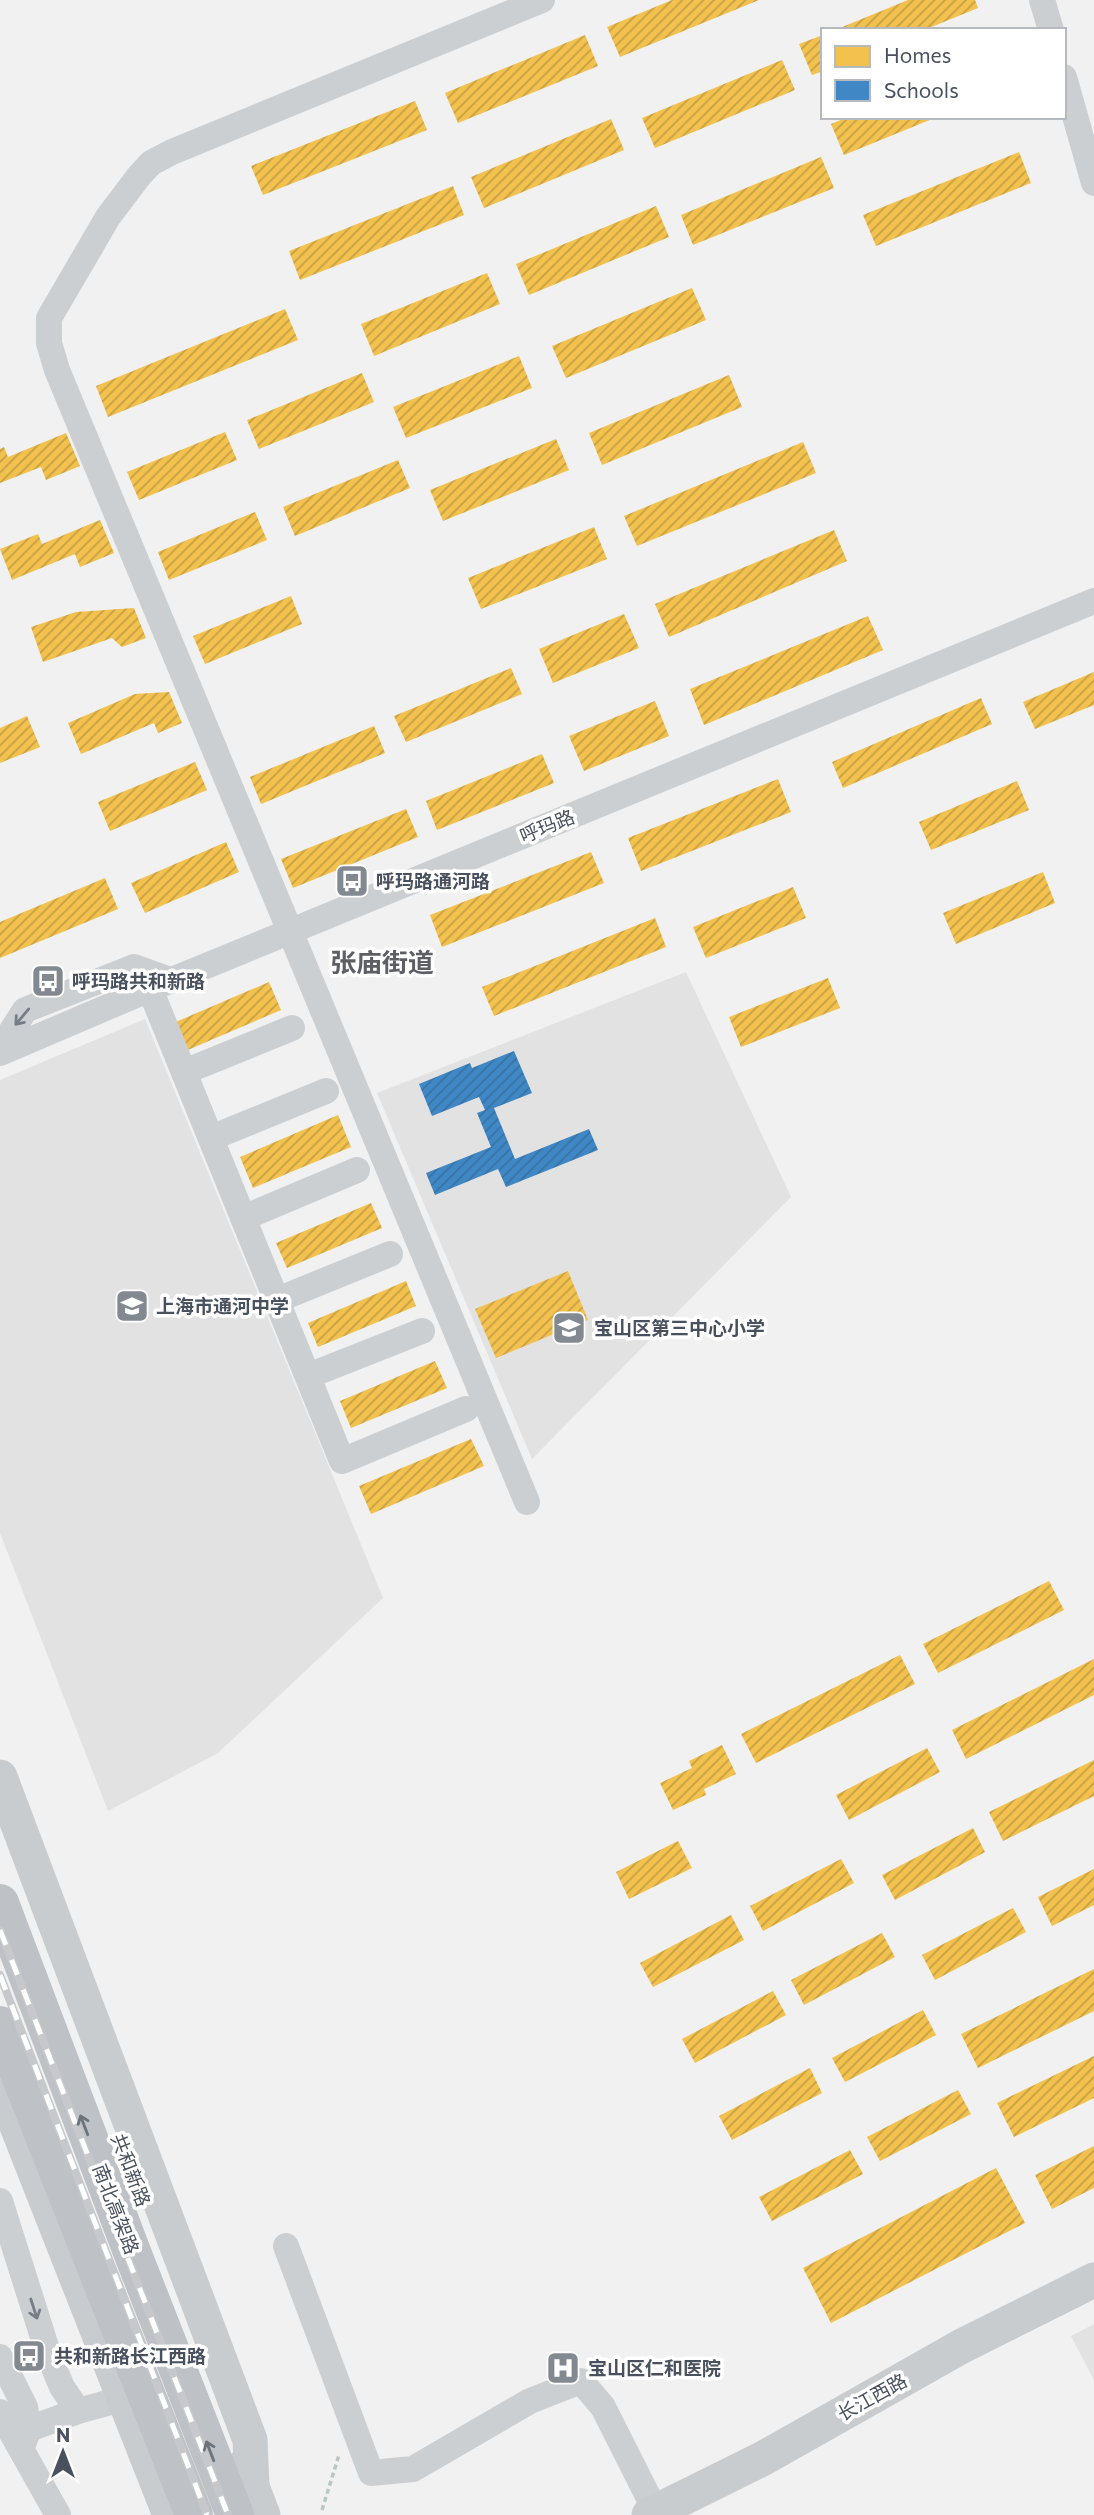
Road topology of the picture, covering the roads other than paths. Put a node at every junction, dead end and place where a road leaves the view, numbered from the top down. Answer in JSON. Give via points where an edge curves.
{"nodes":[{"id":1,"x":542,"y":0,"type":"edge"},
{"id":2,"x":1042,"y":0,"type":"edge"},
{"id":3,"x":1050,"y":28,"type":"edge"},
{"id":4,"x":1066,"y":85,"type":"edge"},
{"id":5,"x":1094,"y":183,"type":"edge"},
{"id":6,"x":1094,"y":601,"type":"edge"},
{"id":7,"x":289,"y":932,"type":"junction"},
{"id":8,"x":160,"y":984,"type":"junction"},
{"id":9,"x":292,"y":1028,"type":"dead end"},
{"id":10,"x":0,"y":1051,"type":"edge"},
{"id":11,"x":184,"y":1072,"type":"junction"},
{"id":12,"x":326,"y":1091,"type":"dead end"},
{"id":13,"x":211,"y":1138,"type":"junction"},
{"id":14,"x":357,"y":1170,"type":"dead end"},
{"id":15,"x":243,"y":1218,"type":"junction"},
{"id":16,"x":390,"y":1254,"type":"dead end"},
{"id":17,"x":277,"y":1300,"type":"junction"},
{"id":18,"x":422,"y":1331,"type":"dead end"},
{"id":19,"x":307,"y":1376,"type":"junction"},
{"id":20,"x":466,"y":1409,"type":"dead end"},
{"id":21,"x":527,"y":1502,"type":"dead end"},
{"id":22,"x":0,"y":1777,"type":"edge"},
{"id":23,"x":0,"y":1825,"type":"edge"},
{"id":24,"x":0,"y":1902,"type":"edge"},
{"id":25,"x":0,"y":2025,"type":"edge"},
{"id":26,"x":0,"y":2083,"type":"edge"},
{"id":27,"x":0,"y":2129,"type":"edge"},
{"id":28,"x":0,"y":2201,"type":"edge"},
{"id":29,"x":286,"y":2246,"type":"dead end"},
{"id":30,"x":1094,"y":2280,"type":"edge"},
{"id":31,"x":0,"y":2357,"type":"edge"},
{"id":32,"x":93,"y":2407,"type":"junction"},
{"id":33,"x":0,"y":2412,"type":"edge"},
{"id":34,"x":25,"y":2439,"type":"junction"},
{"id":35,"x":250,"y":2506,"type":"edge"},
{"id":36,"x":652,"y":2513,"type":"edge"},
{"id":37,"x":178,"y":2514,"type":"edge"},
{"id":38,"x":58,"y":2515,"type":"edge"}],
"edges":[{"from":1,"to":7,"type":"street","via":[[151,163],[108,217],[49,318],[49,342],[57,370]]},
{"from":2,"to":3,"type":"street"},
{"from":4,"to":5,"type":"street"},
{"from":6,"to":7,"type":"street","name":"呼玛路"},
{"from":7,"to":8,"type":"street","name":"呼玛路"},
{"from":7,"to":21,"type":"street"},
{"from":8,"to":10,"type":"street","via":[[134,967],[25,1010]]},
{"from":8,"to":11,"type":"street"},
{"from":9,"to":11,"type":"street"},
{"from":11,"to":13,"type":"street"},
{"from":12,"to":13,"type":"street"},
{"from":13,"to":15,"type":"street"},
{"from":14,"to":15,"type":"street"},
{"from":15,"to":17,"type":"street"},
{"from":16,"to":17,"type":"street"},
{"from":17,"to":19,"type":"street"},
{"from":18,"to":19,"type":"street"},
{"from":19,"to":20,"type":"street","via":[[342,1461]]},
{"from":22,"to":35,"type":"main road","via":[[250,2440]]},
{"from":23,"to":35,"type":"main road","name":"共和新路"},
{"from":35,"to":24,"type":"highway","name":"南北高架路","one_way":true,"via":[[132,2252]]},
{"from":25,"to":37,"type":"highway"},
{"from":26,"to":37,"type":"main road"},
{"from":27,"to":32,"type":"main road"},
{"from":28,"to":32,"type":"street","one_way":true,"via":[[62,2387]]},
{"from":29,"to":36,"type":"street","via":[[371,2473],[413,2469],[530,2401],[581,2381],[603,2407]]},
{"from":30,"to":36,"type":"main road","name":"长江西路","via":[[962,2346],[762,2459]]},
{"from":31,"to":34,"type":"street","via":[[25,2407]]},
{"from":32,"to":34,"type":"street"},
{"from":32,"to":37,"type":"main road","via":[[133,2469]]},
{"from":33,"to":34,"type":"street"},
{"from":34,"to":38,"type":"street"}]}
